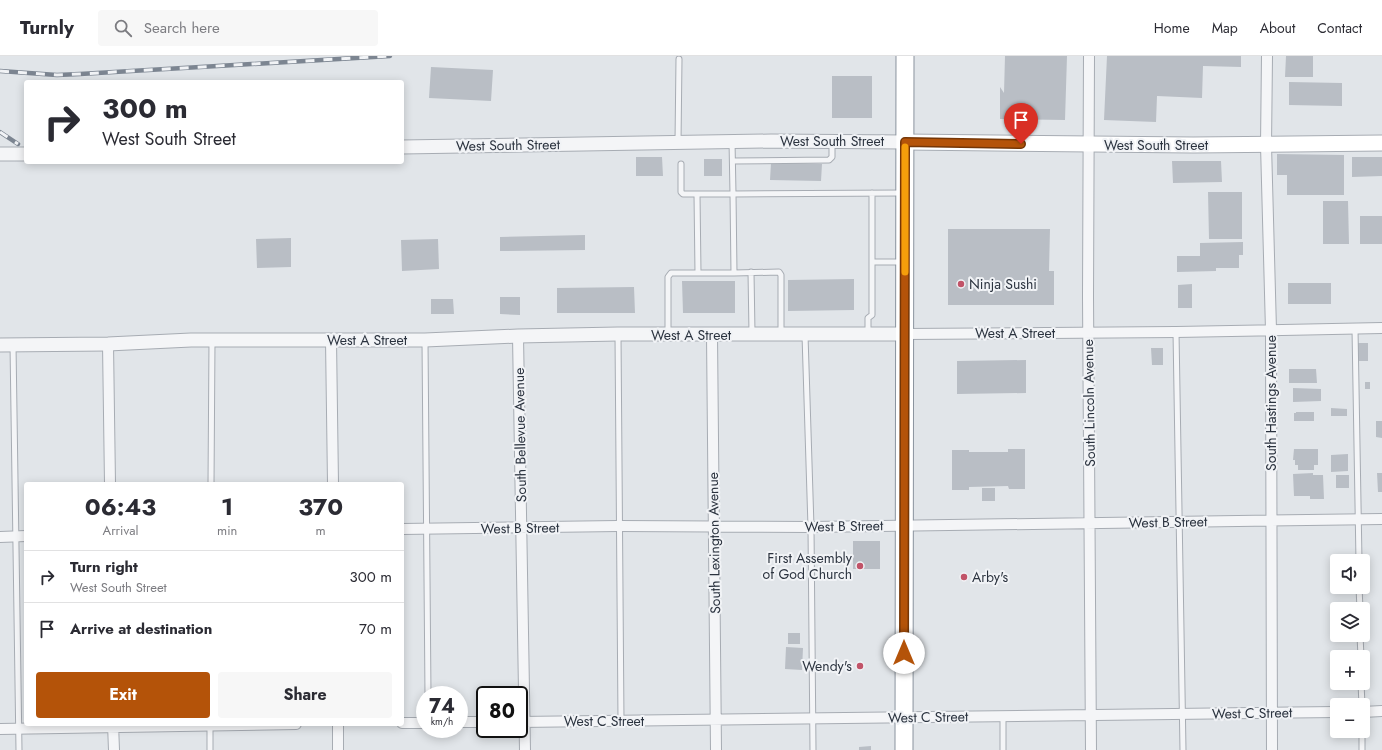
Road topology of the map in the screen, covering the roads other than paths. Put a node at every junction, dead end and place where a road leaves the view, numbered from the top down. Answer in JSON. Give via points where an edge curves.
{"nodes":[{"id":1,"x":905,"y":56,"type":"edge"},
{"id":2,"x":1089,"y":56,"type":"edge"},
{"id":3,"x":1267,"y":56,"type":"edge"},
{"id":4,"x":679,"y":59,"type":"dead end"},
{"id":5,"x":732,"y":141,"type":"junction"},
{"id":6,"x":832,"y":141,"type":"junction"},
{"id":7,"x":678,"y":142,"type":"junction"},
{"id":8,"x":905,"y":142,"type":"junction"},
{"id":9,"x":1382,"y":143,"type":"edge"},
{"id":10,"x":1089,"y":145,"type":"junction"},
{"id":11,"x":1266,"y":145,"type":"junction"},
{"id":12,"x":404,"y":147,"type":"edge"},
{"id":13,"x":0,"y":154,"type":"edge"},
{"id":14,"x":24,"y":154,"type":"edge"},
{"id":15,"x":733,"y":161,"type":"junction"},
{"id":16,"x":681,"y":164,"type":"dead end"},
{"id":17,"x":872,"y":193,"type":"junction"},
{"id":18,"x":905,"y":193,"type":"junction"},
{"id":19,"x":697,"y":194,"type":"junction"},
{"id":20,"x":733,"y":194,"type":"junction"},
{"id":21,"x":872,"y":262,"type":"junction"},
{"id":22,"x":905,"y":262,"type":"junction"},
{"id":23,"x":751,"y":272,"type":"junction"},
{"id":24,"x":698,"y":273,"type":"junction"},
{"id":25,"x":734,"y":273,"type":"junction"},
{"id":26,"x":1382,"y":328,"type":"edge"},
{"id":27,"x":1355,"y":329,"type":"junction"},
{"id":28,"x":1270,"y":330,"type":"junction"},
{"id":29,"x":1176,"y":332,"type":"junction"},
{"id":30,"x":1089,"y":333,"type":"junction"},
{"id":31,"x":618,"y":334,"type":"junction"},
{"id":32,"x":752,"y":334,"type":"junction"},
{"id":33,"x":781,"y":334,"type":"junction"},
{"id":34,"x":805,"y":334,"type":"junction"},
{"id":35,"x":868,"y":334,"type":"junction"},
{"id":36,"x":905,"y":334,"type":"junction"},
{"id":37,"x":668,"y":335,"type":"junction"},
{"id":38,"x":712,"y":335,"type":"junction"},
{"id":39,"x":518,"y":336,"type":"junction"},
{"id":40,"x":212,"y":340,"type":"junction"},
{"id":41,"x":331,"y":340,"type":"junction"},
{"id":42,"x":425,"y":340,"type":"junction"},
{"id":43,"x":108,"y":344,"type":"junction"},
{"id":44,"x":6,"y":345,"type":"edge"},
{"id":45,"x":110,"y":482,"type":"edge"},
{"id":46,"x":211,"y":482,"type":"edge"},
{"id":47,"x":333,"y":482,"type":"edge"},
{"id":48,"x":1382,"y":519,"type":"edge"},
{"id":49,"x":1271,"y":520,"type":"junction"},
{"id":50,"x":1358,"y":520,"type":"junction"},
{"id":51,"x":1179,"y":522,"type":"junction"},
{"id":52,"x":1090,"y":524,"type":"junction"},
{"id":53,"x":618,"y":526,"type":"junction"},
{"id":54,"x":714,"y":526,"type":"junction"},
{"id":55,"x":904,"y":526,"type":"junction"},
{"id":56,"x":811,"y":527,"type":"junction"},
{"id":57,"x":522,"y":528,"type":"junction"},
{"id":58,"x":404,"y":529,"type":"edge"},
{"id":59,"x":426,"y":529,"type":"junction"},
{"id":60,"x":21,"y":536,"type":"edge"},
{"id":61,"x":0,"y":537,"type":"edge"},
{"id":62,"x":1359,"y":554,"type":"edge"},
{"id":63,"x":428,"y":686,"type":"edge"},
{"id":64,"x":522,"y":686,"type":"edge"},
{"id":65,"x":1382,"y":711,"type":"edge"},
{"id":66,"x":1330,"y":712,"type":"edge"},
{"id":67,"x":1370,"y":712,"type":"edge"},
{"id":68,"x":1272,"y":713,"type":"junction"},
{"id":69,"x":1182,"y":714,"type":"junction"},
{"id":70,"x":1091,"y":715,"type":"junction"},
{"id":71,"x":1003,"y":716,"type":"junction"},
{"id":72,"x":904,"y":717,"type":"junction"},
{"id":73,"x":813,"y":719,"type":"junction"},
{"id":74,"x":716,"y":720,"type":"junction"},
{"id":75,"x":621,"y":721,"type":"junction"},
{"id":76,"x":528,"y":722,"type":"edge"},
{"id":77,"x":404,"y":723,"type":"edge"},
{"id":78,"x":416,"y":723,"type":"edge"},
{"id":79,"x":81,"y":726,"type":"edge"},
{"id":80,"x":113,"y":726,"type":"edge"},
{"id":81,"x":210,"y":726,"type":"edge"},
{"id":82,"x":338,"y":726,"type":"edge"},
{"id":83,"x":18,"y":728,"type":"junction"},
{"id":84,"x":0,"y":729,"type":"edge"},
{"id":85,"x":524,"y":738,"type":"edge"},
{"id":86,"x":1362,"y":738,"type":"edge"},
{"id":87,"x":18,"y":750,"type":"edge"},
{"id":88,"x":114,"y":750,"type":"edge"},
{"id":89,"x":210,"y":750,"type":"edge"},
{"id":90,"x":338,"y":750,"type":"edge"},
{"id":91,"x":525,"y":750,"type":"edge"},
{"id":92,"x":716,"y":750,"type":"edge"},
{"id":93,"x":813,"y":750,"type":"edge"},
{"id":94,"x":904,"y":750,"type":"edge"},
{"id":95,"x":1003,"y":750,"type":"edge"},
{"id":96,"x":1091,"y":750,"type":"edge"},
{"id":97,"x":1183,"y":750,"type":"edge"},
{"id":98,"x":1272,"y":750,"type":"edge"},
{"id":99,"x":1362,"y":750,"type":"edge"}],
"edges":[{"from":1,"to":8,"type":"highway"},
{"from":2,"to":10,"type":"street","name":"South Lincoln Avenue"},
{"from":3,"to":11,"type":"street","name":"South Hastings Avenue"},
{"from":4,"to":7,"type":"lane"},
{"from":5,"to":6,"type":"street","name":"West South Street"},
{"from":5,"to":7,"type":"street","name":"West South Street"},
{"from":5,"to":15,"type":"lane"},
{"from":6,"to":8,"type":"street","name":"West South Street"},
{"from":6,"to":15,"type":"lane","via":[[832,157],[829,160]]},
{"from":7,"to":12,"type":"street","name":"West South Street"},
{"from":8,"to":10,"type":"main road","name":"West South Street"},
{"from":8,"to":18,"type":"highway"},
{"from":9,"to":11,"type":"main road","name":"West South Street"},
{"from":10,"to":11,"type":"main road","name":"West South Street"},
{"from":10,"to":30,"type":"street","name":"South Lincoln Avenue"},
{"from":11,"to":28,"type":"street","name":"South Hastings Avenue"},
{"from":13,"to":14,"type":"street"},
{"from":15,"to":20,"type":"lane"},
{"from":16,"to":19,"type":"lane","via":[[681,192]]},
{"from":17,"to":18,"type":"lane"},
{"from":17,"to":20,"type":"lane"},
{"from":17,"to":21,"type":"lane"},
{"from":18,"to":22,"type":"highway"},
{"from":19,"to":20,"type":"lane"},
{"from":19,"to":24,"type":"lane"},
{"from":20,"to":25,"type":"lane"},
{"from":21,"to":22,"type":"lane"},
{"from":21,"to":35,"type":"lane","via":[[872,315],[868,318]]},
{"from":22,"to":36,"type":"highway"},
{"from":23,"to":25,"type":"lane"},
{"from":23,"to":32,"type":"lane"},
{"from":23,"to":33,"type":"lane","via":[[779,272],[781,275]]},
{"from":24,"to":25,"type":"lane"},
{"from":24,"to":37,"type":"lane","via":[[672,273],[668,277]]},
{"from":26,"to":27,"type":"street","name":"West A Street"},
{"from":27,"to":28,"type":"street","name":"West A Street"},
{"from":27,"to":50,"type":"lane"},
{"from":28,"to":29,"type":"street","name":"West A Street"},
{"from":28,"to":49,"type":"street","name":"South Hastings Avenue"},
{"from":29,"to":30,"type":"street","name":"West A Street"},
{"from":29,"to":51,"type":"lane"},
{"from":30,"to":36,"type":"street","name":"West A Street"},
{"from":30,"to":52,"type":"street","name":"South Lincoln Avenue"},
{"from":31,"to":37,"type":"street","name":"West A Street"},
{"from":31,"to":39,"type":"street","name":"West A Street"},
{"from":31,"to":53,"type":"lane"},
{"from":32,"to":33,"type":"street","name":"West A Street"},
{"from":32,"to":38,"type":"street","name":"West A Street"},
{"from":33,"to":34,"type":"street","name":"West A Street"},
{"from":34,"to":35,"type":"street","name":"West A Street"},
{"from":34,"to":56,"type":"lane"},
{"from":35,"to":36,"type":"street","name":"West A Street"},
{"from":36,"to":55,"type":"highway"},
{"from":37,"to":38,"type":"street","name":"West A Street"},
{"from":38,"to":54,"type":"street","name":"South Lexington Avenue"},
{"from":39,"to":42,"type":"street","name":"West A Street"},
{"from":39,"to":57,"type":"street","name":"South Bellevue Avenue"},
{"from":40,"to":41,"type":"street","name":"West A Street"},
{"from":40,"to":43,"type":"street","name":"West A Street"},
{"from":40,"to":46,"type":"lane"},
{"from":41,"to":42,"type":"street","name":"West A Street"},
{"from":41,"to":47,"type":"street"},
{"from":42,"to":59,"type":"lane"},
{"from":43,"to":44,"type":"street","name":"West A Street"},
{"from":43,"to":45,"type":"street"},
{"from":44,"to":60,"type":"lane"},
{"from":48,"to":50,"type":"street","name":"West B Street"},
{"from":49,"to":50,"type":"street","name":"West B Street"},
{"from":49,"to":51,"type":"street","name":"West B Street"},
{"from":49,"to":68,"type":"street","name":"South Hastings Avenue"},
{"from":50,"to":62,"type":"lane"},
{"from":51,"to":52,"type":"street","name":"West B Street"},
{"from":51,"to":69,"type":"lane"},
{"from":52,"to":55,"type":"street","name":"West B Street"},
{"from":52,"to":70,"type":"street","name":"South Lincoln Avenue"},
{"from":53,"to":54,"type":"street","name":"West B Street"},
{"from":53,"to":57,"type":"street","name":"West B Street"},
{"from":53,"to":75,"type":"lane"},
{"from":54,"to":56,"type":"street","name":"West B Street"},
{"from":54,"to":74,"type":"street","name":"South Lexington Avenue"},
{"from":55,"to":56,"type":"street","name":"West B Street"},
{"from":55,"to":72,"type":"highway"},
{"from":56,"to":73,"type":"lane"},
{"from":57,"to":59,"type":"street","name":"West B Street"},
{"from":57,"to":64,"type":"street","name":"South Bellevue Avenue"},
{"from":58,"to":59,"type":"street","name":"West B Street"},
{"from":59,"to":63,"type":"lane"},
{"from":60,"to":61,"type":"street"},
{"from":60,"to":83,"type":"lane"},
{"from":65,"to":67,"type":"street"},
{"from":66,"to":68,"type":"street","name":"West C Street"},
{"from":68,"to":69,"type":"street","name":"West C Street"},
{"from":68,"to":98,"type":"street","name":"South Hastings Avenue"},
{"from":69,"to":70,"type":"street","name":"West C Street"},
{"from":69,"to":97,"type":"lane"},
{"from":70,"to":71,"type":"street","name":"West C Street"},
{"from":70,"to":96,"type":"street","name":"South Lincoln Avenue"},
{"from":71,"to":72,"type":"street","name":"West C Street"},
{"from":71,"to":95,"type":"lane"},
{"from":72,"to":73,"type":"street","name":"West C Street"},
{"from":72,"to":94,"type":"highway"},
{"from":73,"to":74,"type":"street","name":"West C Street"},
{"from":73,"to":93,"type":"lane"},
{"from":74,"to":75,"type":"street","name":"West C Street"},
{"from":74,"to":92,"type":"street","name":"South Lexington Avenue"},
{"from":75,"to":76,"type":"street","name":"West C Street"},
{"from":77,"to":78,"type":"street"},
{"from":79,"to":83,"type":"street"},
{"from":80,"to":88,"type":"street"},
{"from":81,"to":89,"type":"lane"},
{"from":82,"to":90,"type":"street"},
{"from":83,"to":84,"type":"street"},
{"from":83,"to":87,"type":"lane"},
{"from":85,"to":91,"type":"street","name":"South Bellevue Avenue"},
{"from":86,"to":99,"type":"lane"}]}
